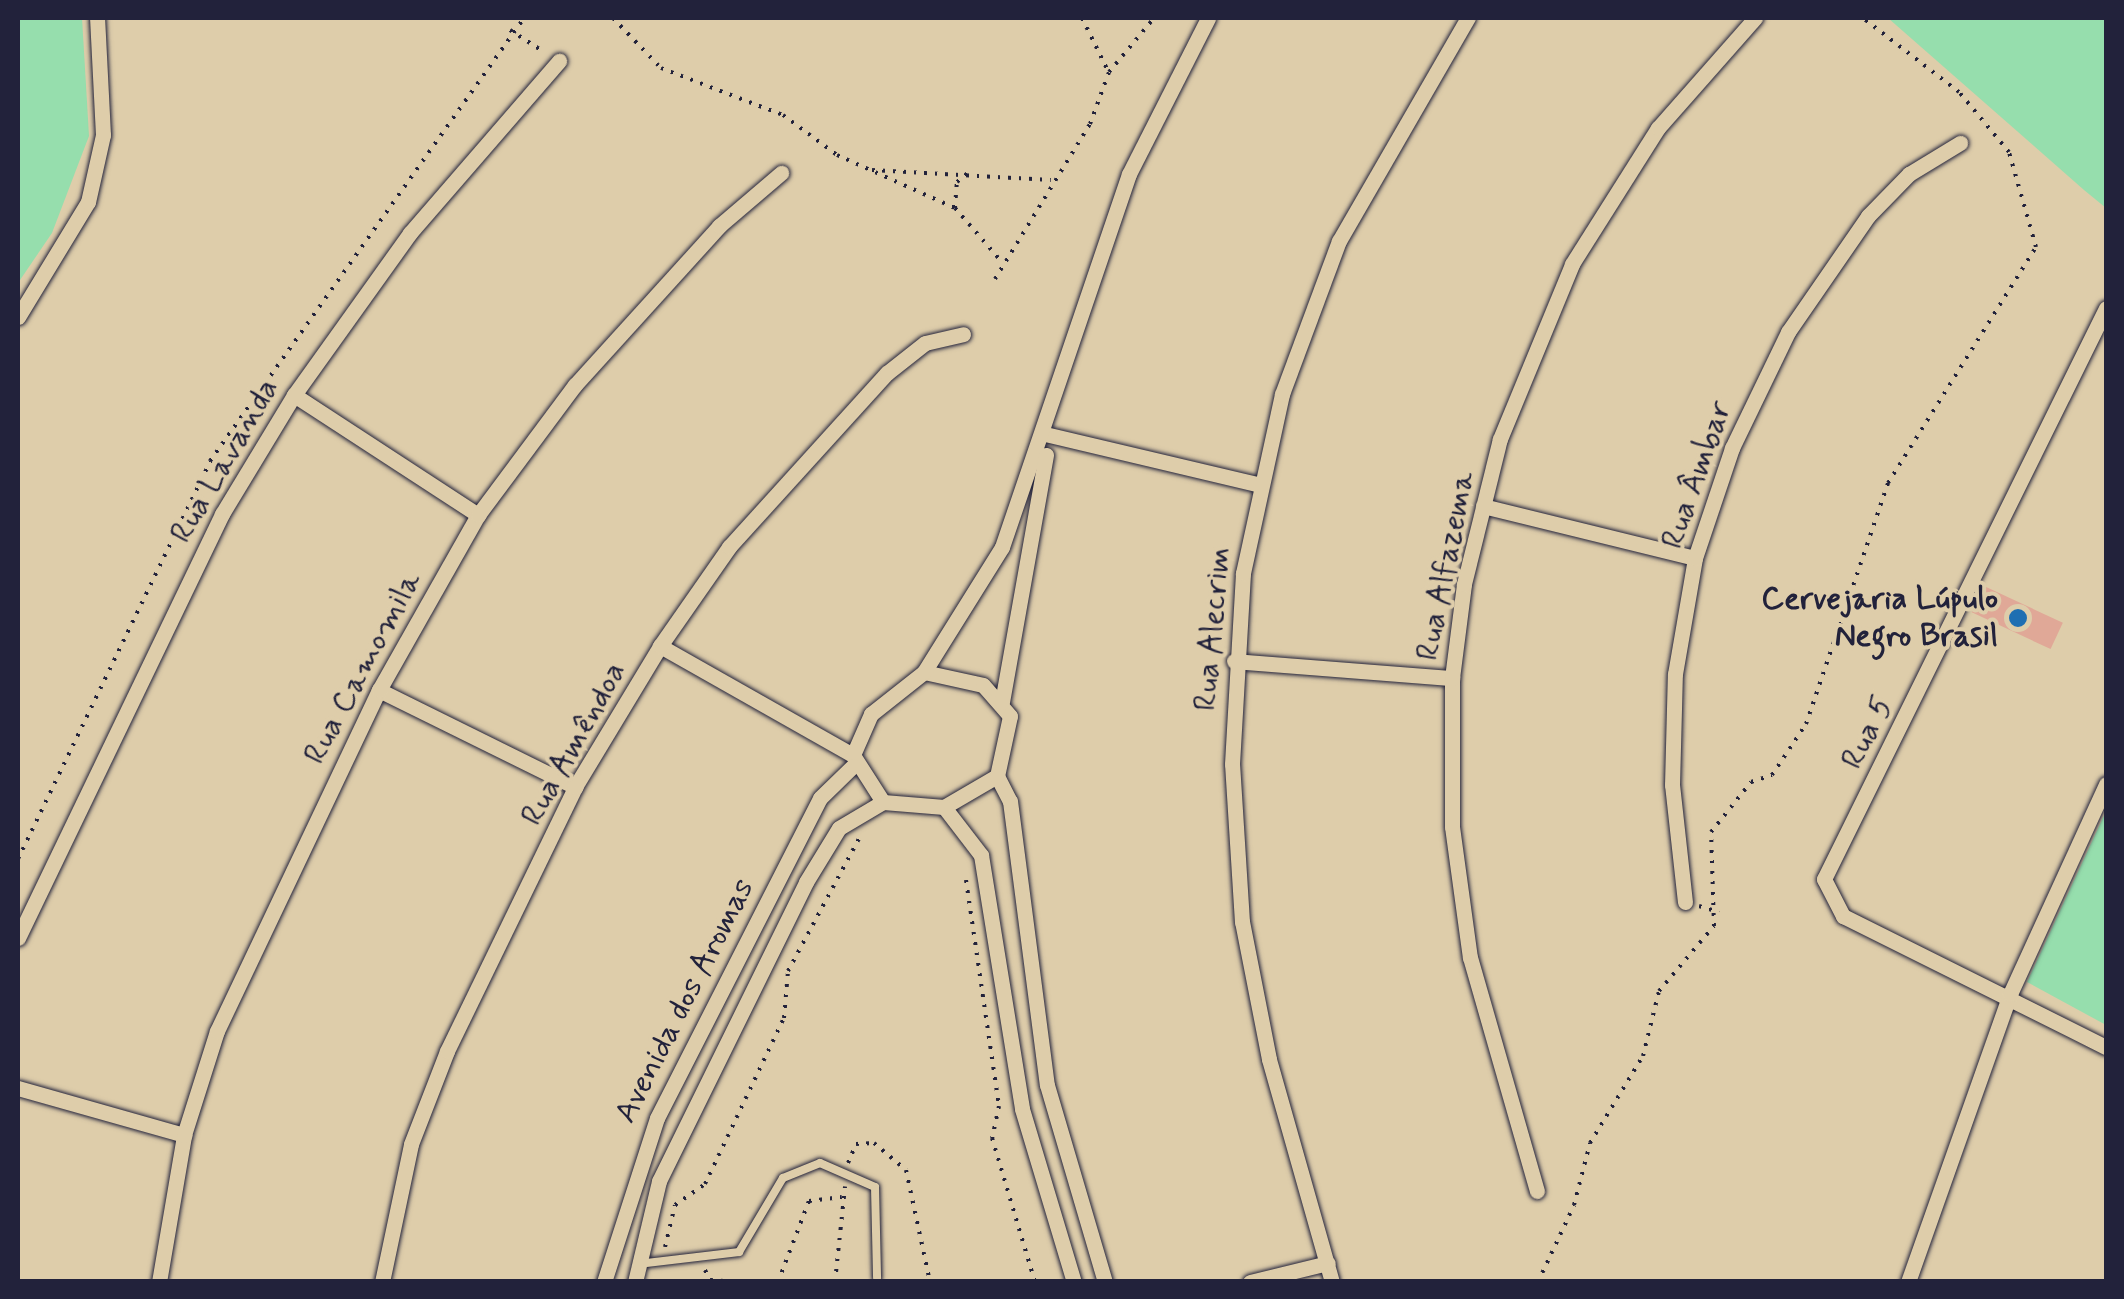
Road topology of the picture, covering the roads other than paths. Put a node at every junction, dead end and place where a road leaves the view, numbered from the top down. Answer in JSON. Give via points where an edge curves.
{"nodes":[{"id":1,"x":97,"y":18,"type":"edge"},
{"id":2,"x":1208,"y":18,"type":"edge"},
{"id":3,"x":1468,"y":18,"type":"edge"},
{"id":4,"x":1756,"y":18,"type":"edge"},
{"id":5,"x":559,"y":61,"type":"road end"},
{"id":6,"x":1960,"y":144,"type":"dead end"},
{"id":7,"x":781,"y":173,"type":"dead end"},
{"id":8,"x":2106,"y":308,"type":"edge"},
{"id":9,"x":18,"y":317,"type":"edge"},
{"id":10,"x":963,"y":334,"type":"dead end"},
{"id":11,"x":294,"y":395,"type":"junction"},
{"id":12,"x":1048,"y":430,"type":"junction"},
{"id":13,"x":1256,"y":484,"type":"junction"},
{"id":14,"x":1483,"y":506,"type":"junction"},
{"id":15,"x":478,"y":515,"type":"junction"},
{"id":16,"x":1694,"y":558,"type":"junction"},
{"id":17,"x":660,"y":646,"type":"junction"},
{"id":18,"x":1234,"y":661,"type":"junction"},
{"id":19,"x":924,"y":672,"type":"junction"},
{"id":20,"x":1452,"y":678,"type":"junction"},
{"id":21,"x":379,"y":690,"type":"junction"},
{"id":22,"x":1002,"y":702,"type":"junction"},
{"id":23,"x":853,"y":761,"type":"junction"},
{"id":24,"x":996,"y":776,"type":"junction"},
{"id":25,"x":2106,"y":784,"type":"edge"},
{"id":26,"x":574,"y":787,"type":"junction"},
{"id":27,"x":883,"y":802,"type":"junction"},
{"id":28,"x":944,"y":807,"type":"junction"},
{"id":29,"x":1685,"y":902,"type":"dead end"},
{"id":30,"x":18,"y":938,"type":"edge"},
{"id":31,"x":2010,"y":994,"type":"junction"},
{"id":32,"x":2106,"y":1047,"type":"edge"},
{"id":33,"x":18,"y":1088,"type":"edge"},
{"id":34,"x":184,"y":1136,"type":"junction"},
{"id":35,"x":1538,"y":1190,"type":"dead end"},
{"id":36,"x":1328,"y":1263,"type":"junction"},
{"id":37,"x":638,"y":1264,"type":"junction"},
{"id":38,"x":877,"y":1278,"type":"dead end"},
{"id":39,"x":159,"y":1282,"type":"edge"},
{"id":40,"x":382,"y":1282,"type":"edge"},
{"id":41,"x":604,"y":1282,"type":"edge"},
{"id":42,"x":635,"y":1282,"type":"edge"},
{"id":43,"x":1074,"y":1282,"type":"edge"},
{"id":44,"x":1105,"y":1282,"type":"edge"},
{"id":45,"x":1250,"y":1282,"type":"edge"},
{"id":46,"x":1332,"y":1282,"type":"edge"},
{"id":47,"x":1908,"y":1282,"type":"edge"}],
"edges":[{"from":1,"to":9,"type":"street","via":[[102,135],[88,202]]},
{"from":2,"to":12,"type":"street","via":[[1130,174]]},
{"from":3,"to":13,"type":"street","name":"Rua Alecrim","via":[[1339,241]]},
{"from":4,"to":14,"type":"street","name":"Rua Alfazema","via":[[1658,128],[1572,264],[1518,387]]},
{"from":5,"to":11,"type":"street","name":"Rua Lavanda","via":[[410,233]]},
{"from":6,"to":16,"type":"street","name":"Rua Âmbar","via":[[1909,174],[1868,216],[1788,332],[1732,448]]},
{"from":7,"to":15,"type":"street","name":"Rua Camomila","via":[[624,328]]},
{"from":8,"to":31,"type":"street","name":"Rua 5","via":[[1824,879],[1843,916]]},
{"from":10,"to":17,"type":"street","name":"Rua Amêndoa","via":[[925,343],[875,385],[730,547]]},
{"from":11,"to":15,"type":"street"},
{"from":11,"to":30,"type":"street","name":"Rua Lavanda","via":[[222,514]]},
{"from":12,"to":13,"type":"street"},
{"from":12,"to":19,"type":"street","via":[[1002,547]]},
{"from":12,"to":22,"type":"street"},
{"from":13,"to":18,"type":"street","name":"Rua Alecrim"},
{"from":14,"to":16,"type":"street"},
{"from":14,"to":20,"type":"street","name":"Rua Alfazema"},
{"from":15,"to":21,"type":"street","name":"Rua Camomila"},
{"from":16,"to":29,"type":"street","name":"Rua Âmbar","via":[[1672,722]]},
{"from":17,"to":23,"type":"street"},
{"from":17,"to":26,"type":"street","name":"Rua Amêndoa"},
{"from":18,"to":20,"type":"street"},
{"from":18,"to":36,"type":"street","name":"Rua Alecrim","via":[[1242,922],[1268,1059]]},
{"from":19,"to":22,"type":"street","via":[[966,678]]},
{"from":19,"to":23,"type":"street","via":[[871,714]]},
{"from":20,"to":35,"type":"street","name":"Rua Alfazema","via":[[1452,827],[1470,958]]},
{"from":21,"to":26,"type":"street"},
{"from":21,"to":34,"type":"street","name":"Rua Camomila","via":[[249,952]]},
{"from":22,"to":24,"type":"street","via":[[1011,737]]},
{"from":23,"to":27,"type":"street"},
{"from":23,"to":41,"type":"street","name":"Avenida dos Aromas","via":[[820,798],[657,1118]]},
{"from":24,"to":28,"type":"street"},
{"from":24,"to":44,"type":"street","via":[[1010,801],[1047,1086]]},
{"from":25,"to":31,"type":"street"},
{"from":26,"to":40,"type":"street","name":"Rua Amêndoa","via":[[428,1097]]},
{"from":27,"to":28,"type":"street"},
{"from":27,"to":37,"type":"street","name":"Avenida dos Aromas","via":[[840,828],[806,882],[659,1181]]},
{"from":28,"to":43,"type":"street","via":[[981,855],[1022,1109]]},
{"from":31,"to":32,"type":"street","name":"Rua 5"},
{"from":31,"to":47,"type":"street"},
{"from":33,"to":34,"type":"street"},
{"from":34,"to":39,"type":"street","name":"Rua Camomila"},
{"from":36,"to":45,"type":"street"},
{"from":36,"to":46,"type":"street","name":"Rua Alecrim"},
{"from":37,"to":38,"type":"lane","via":[[704,1259],[751,1241],[798,1168],[846,1171],[876,1187]]},
{"from":37,"to":42,"type":"street","name":"Avenida dos Aromas"}]}
